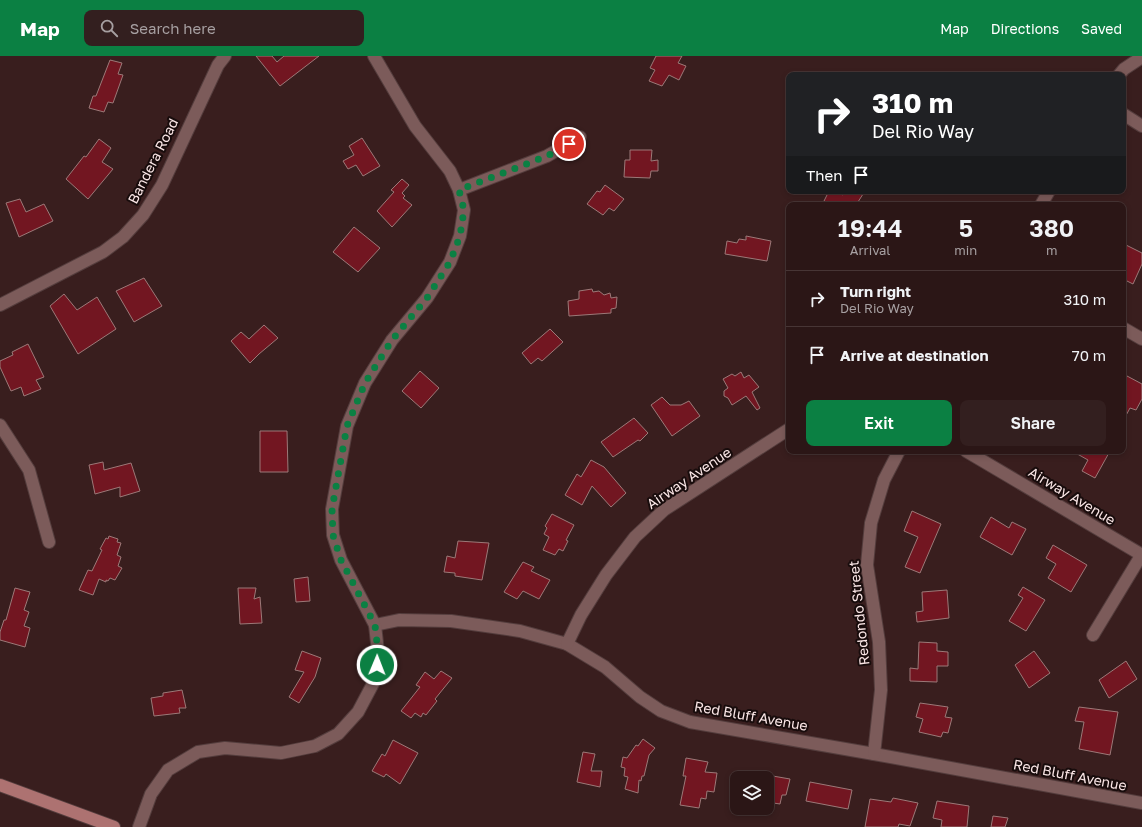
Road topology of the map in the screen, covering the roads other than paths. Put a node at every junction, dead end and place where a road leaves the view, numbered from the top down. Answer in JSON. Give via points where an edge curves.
{"nodes":[{"id":1,"x":225,"y":56,"type":"edge"},
{"id":2,"x":374,"y":56,"type":"edge"},
{"id":3,"x":1142,"y":57,"type":"edge"},
{"id":4,"x":1122,"y":72,"type":"edge"},
{"id":5,"x":1126,"y":116,"type":"edge"},
{"id":6,"x":1142,"y":126,"type":"edge"},
{"id":7,"x":580,"y":137,"type":"dead end"},
{"id":8,"x":459,"y":190,"type":"junction"},
{"id":9,"x":0,"y":305,"type":"edge"},
{"id":10,"x":1126,"y":330,"type":"edge"},
{"id":11,"x":1142,"y":339,"type":"edge"},
{"id":12,"x":0,"y":425,"type":"edge"},
{"id":13,"x":786,"y":431,"type":"edge"},
{"id":14,"x":897,"y":454,"type":"edge"},
{"id":15,"x":971,"y":454,"type":"edge"},
{"id":16,"x":49,"y":542,"type":"dead end"},
{"id":17,"x":1142,"y":554,"type":"edge"},
{"id":18,"x":375,"y":625,"type":"junction"},
{"id":19,"x":1093,"y":635,"type":"dead end"},
{"id":20,"x":567,"y":644,"type":"junction"},
{"id":21,"x":874,"y":754,"type":"junction"},
{"id":22,"x":0,"y":784,"type":"edge"},
{"id":23,"x":1142,"y":804,"type":"edge"},
{"id":24,"x":114,"y":827,"type":"edge"},
{"id":25,"x":139,"y":827,"type":"edge"}],
"edges":[{"from":1,"to":9,"type":"street","name":"Bandera Road","via":[[162,185],[143,215],[123,237],[103,252]]},
{"from":2,"to":8,"type":"street","via":[[415,126],[450,171]]},
{"from":3,"to":4,"type":"street"},
{"from":5,"to":6,"type":"street"},
{"from":7,"to":8,"type":"street","via":[[547,156]]},
{"from":8,"to":18,"type":"street","via":[[464,210],[460,236],[450,262],[427,298],[392,340],[369,377],[347,426],[332,509],[333,535],[341,560]]},
{"from":10,"to":11,"type":"street"},
{"from":12,"to":16,"type":"street","via":[[29,470]]},
{"from":13,"to":20,"type":"street","name":"Airway Avenue","via":[[664,510],[635,536],[606,575],[581,615]]},
{"from":14,"to":21,"type":"street","name":"Redondo Street","via":[[884,480],[871,523],[867,565],[879,642],[881,690]]},
{"from":15,"to":17,"type":"street","name":"Airway Avenue"},
{"from":17,"to":19,"type":"street"},
{"from":18,"to":20,"type":"street","name":"Red Bluff Avenue","via":[[399,620],[451,621],[520,631]]},
{"from":18,"to":25,"type":"street","via":[[378,652],[376,678],[358,712],[338,734],[315,746],[281,753],[225,748],[198,752],[168,770],[151,794]]},
{"from":20,"to":21,"type":"street","name":"Red Bluff Avenue","via":[[605,667],[640,697],[662,711],[690,722]]},
{"from":21,"to":23,"type":"street","name":"Red Bluff Avenue"},
{"from":22,"to":24,"type":"main road"}]}
